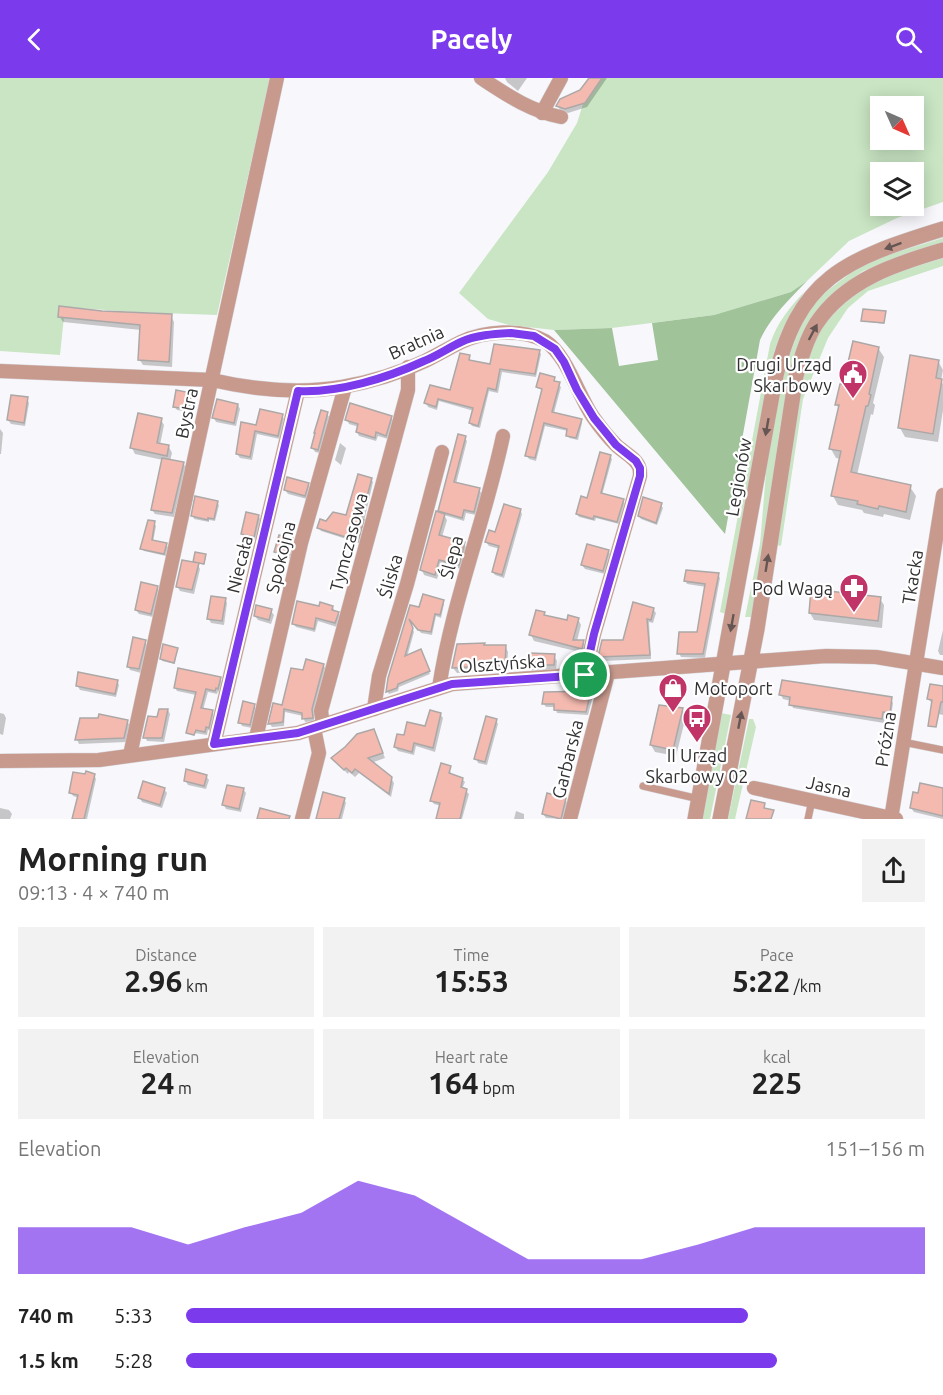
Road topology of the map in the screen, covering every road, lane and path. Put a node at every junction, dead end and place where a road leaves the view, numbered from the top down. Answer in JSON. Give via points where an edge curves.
{"nodes":[{"id":1,"x":277,"y":78,"type":"edge"},
{"id":2,"x":481,"y":78,"type":"edge"},
{"id":3,"x":561,"y":78,"type":"edge"},
{"id":4,"x":542,"y":113,"type":"junction"},
{"id":5,"x":561,"y":117,"type":"dead end"},
{"id":6,"x":943,"y":229,"type":"edge"},
{"id":7,"x":943,"y":250,"type":"edge"},
{"id":8,"x":408,"y":367,"type":"junction"},
{"id":9,"x":0,"y":371,"type":"edge"},
{"id":10,"x":212,"y":380,"type":"junction"},
{"id":11,"x":345,"y":387,"type":"junction"},
{"id":12,"x":298,"y":391,"type":"junction"},
{"id":13,"x":503,"y":436,"type":"dead end"},
{"id":14,"x":442,"y":452,"type":"dead end"},
{"id":15,"x":943,"y":495,"type":"edge"},
{"id":16,"x":940,"y":536,"type":"edge"},
{"id":17,"x":751,"y":663,"type":"junction"},
{"id":18,"x":724,"y":664,"type":"junction"},
{"id":19,"x":915,"y":664,"type":"junction"},
{"id":20,"x":943,"y":669,"type":"edge"},
{"id":21,"x":608,"y":673,"type":"junction"},
{"id":22,"x":585,"y":675,"type":"junction"},
{"id":23,"x":439,"y":688,"type":"junction"},
{"id":24,"x":374,"y":708,"type":"junction"},
{"id":25,"x":319,"y":727,"type":"junction"},
{"id":26,"x":256,"y":738,"type":"junction"},
{"id":27,"x":903,"y":742,"type":"junction"},
{"id":28,"x":214,"y":744,"type":"junction"},
{"id":29,"x":943,"y":750,"type":"edge"},
{"id":30,"x":130,"y":755,"type":"junction"},
{"id":31,"x":0,"y":761,"type":"edge"},
{"id":32,"x":643,"y":786,"type":"dead end"},
{"id":33,"x":754,"y":788,"type":"dead end"},
{"id":34,"x":699,"y":799,"type":"junction"},
{"id":35,"x":812,"y":801,"type":"junction"},
{"id":36,"x":302,"y":819,"type":"edge"},
{"id":37,"x":570,"y":819,"type":"edge"},
{"id":38,"x":695,"y":819,"type":"edge"},
{"id":39,"x":720,"y":819,"type":"edge"},
{"id":40,"x":808,"y":819,"type":"edge"},
{"id":41,"x":893,"y":819,"type":"edge"}],
"edges":[{"from":1,"to":10,"type":"street","name":"Bystra"},
{"from":2,"to":4,"type":"street"},
{"from":3,"to":4,"type":"street"},
{"from":4,"to":5,"type":"street"},
{"from":6,"to":18,"type":"street","name":"Legionów","one_way":true,"via":[[844,267],[817,291],[794,320],[778,368]]},
{"from":17,"to":7,"type":"street","one_way":true,"via":[[796,376],[805,348],[816,325],[846,292],[889,267]]},
{"from":8,"to":11,"type":"street","name":"Bratnia"},
{"from":8,"to":22,"type":"street","name":"Bratnia","via":[[463,341],[489,334],[534,336],[555,349],[594,418],[616,445],[636,461],[640,476]]},
{"from":8,"to":25,"type":"street","name":"Tymczasowa","via":[[408,390]]},
{"from":9,"to":10,"type":"street","name":"Bratnia"},
{"from":10,"to":12,"type":"street","name":"Bratnia"},
{"from":10,"to":30,"type":"street","name":"Bystra"},
{"from":11,"to":12,"type":"street","name":"Bratnia"},
{"from":11,"to":26,"type":"street","name":"Spokojna","via":[[302,543]]},
{"from":12,"to":28,"type":"street","name":"Niecała"},
{"from":13,"to":23,"type":"street","name":"Ślepa"},
{"from":14,"to":24,"type":"street","name":"Śliska","via":[[379,676]]},
{"from":15,"to":16,"type":"street","name":"Tkacka"},
{"from":16,"to":19,"type":"street","name":"Tkacka"},
{"from":17,"to":18,"type":"street","name":"Olsztyńska"},
{"from":17,"to":19,"type":"street","name":"Olsztyńska","via":[[853,656]]},
{"from":39,"to":17,"type":"street","one_way":true},
{"from":18,"to":21,"type":"street","name":"Olsztyńska"},
{"from":18,"to":34,"type":"street","name":"Legionów"},
{"from":19,"to":20,"type":"street","name":"Olsztyńska"},
{"from":19,"to":27,"type":"street","name":"Próżna"},
{"from":21,"to":22,"type":"street","name":"Olsztyńska"},
{"from":21,"to":37,"type":"street","name":"Garbarska"},
{"from":22,"to":23,"type":"street","name":"Olsztyńska"},
{"from":23,"to":24,"type":"street","name":"Olsztyńska"},
{"from":24,"to":25,"type":"street","name":"Olsztyńska"},
{"from":25,"to":26,"type":"street","name":"Olsztyńska"},
{"from":25,"to":36,"type":"street","name":"Tymczasowa","via":[[319,753]]},
{"from":26,"to":28,"type":"street","name":"Olsztyńska"},
{"from":27,"to":29,"type":"lane"},
{"from":27,"to":41,"type":"street","name":"Próżna"},
{"from":28,"to":30,"type":"street","name":"Olsztyńska"},
{"from":30,"to":31,"type":"street","name":"Olsztyńska","via":[[99,760]]},
{"from":32,"to":34,"type":"lane"},
{"from":33,"to":35,"type":"street","name":"Jasna"},
{"from":34,"to":38,"type":"street","name":"Legionów"},
{"from":35,"to":40,"type":"lane"},
{"from":35,"to":41,"type":"street","name":"Jasna"}]}
